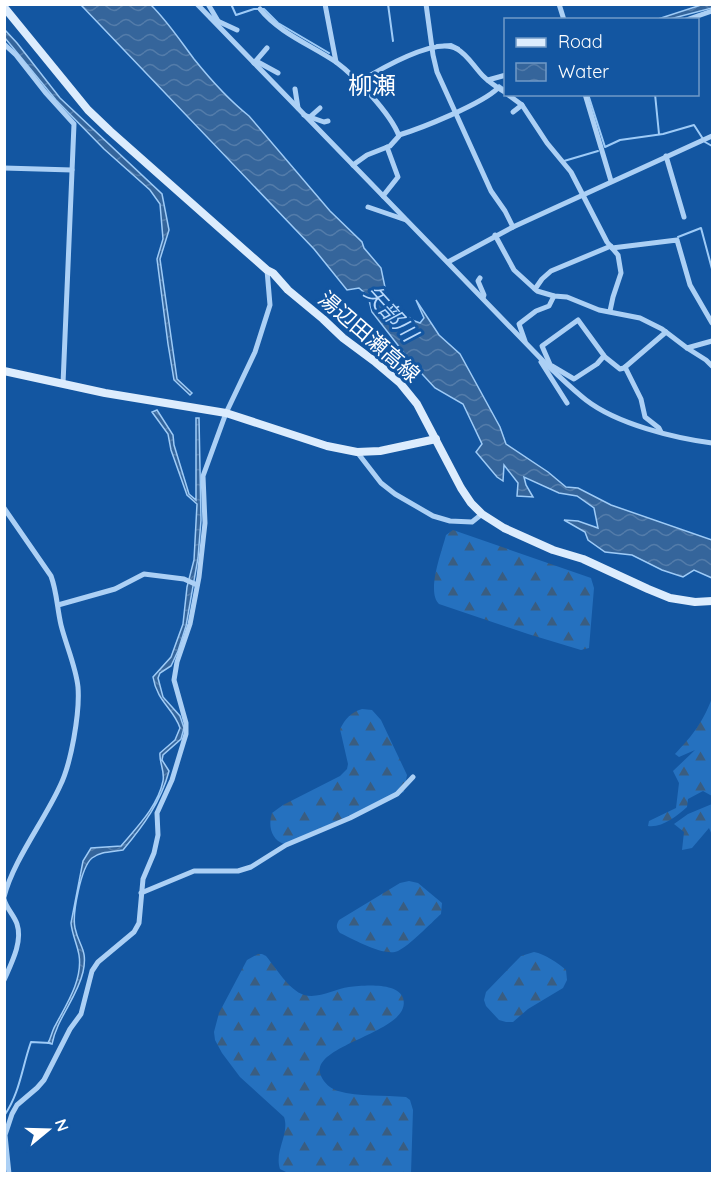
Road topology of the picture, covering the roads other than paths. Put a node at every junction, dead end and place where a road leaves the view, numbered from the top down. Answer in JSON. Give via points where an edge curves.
{"nodes":[{"id":1,"x":197,"y":4,"type":"edge"},
{"id":2,"x":208,"y":4,"type":"edge"},
{"id":3,"x":325,"y":4,"type":"edge"},
{"id":4,"x":426,"y":4,"type":"edge"},
{"id":5,"x":4,"y":7,"type":"edge"},
{"id":6,"x":260,"y":9,"type":"dead end"},
{"id":7,"x":712,"y":11,"type":"edge"},
{"id":8,"x":210,"y":18,"type":"junction"},
{"id":9,"x":692,"y":18,"type":"edge"},
{"id":10,"x":217,"y":20,"type":"junction"},
{"id":11,"x":220,"y":28,"type":"junction"},
{"id":12,"x":237,"y":30,"type":"dead end"},
{"id":13,"x":4,"y":44,"type":"edge"},
{"id":14,"x":267,"y":48,"type":"dead end"},
{"id":15,"x":432,"y":48,"type":"junction"},
{"id":16,"x":255,"y":62,"type":"junction"},
{"id":17,"x":336,"y":62,"type":"junction"},
{"id":18,"x":278,"y":73,"type":"dead end"},
{"id":19,"x":504,"y":76,"type":"edge"},
{"id":20,"x":488,"y":80,"type":"junction"},
{"id":21,"x":357,"y":83,"type":"junction"},
{"id":22,"x":498,"y":88,"type":"junction"},
{"id":23,"x":295,"y":89,"type":"dead end"},
{"id":24,"x":504,"y":92,"type":"edge"},
{"id":25,"x":509,"y":96,"type":"edge"},
{"id":26,"x":586,"y":96,"type":"edge"},
{"id":27,"x":522,"y":105,"type":"junction"},
{"id":28,"x":298,"y":108,"type":"junction"},
{"id":29,"x":320,"y":108,"type":"dead end"},
{"id":30,"x":455,"y":111,"type":"junction"},
{"id":31,"x":431,"y":112,"type":"dead end"},
{"id":32,"x":513,"y":112,"type":"dead end"},
{"id":33,"x":304,"y":115,"type":"junction"},
{"id":34,"x":311,"y":116,"type":"junction"},
{"id":35,"x":328,"y":121,"type":"dead end"},
{"id":36,"x":434,"y":121,"type":"junction"},
{"id":37,"x":399,"y":135,"type":"junction"},
{"id":38,"x":712,"y":136,"type":"edge"},
{"id":39,"x":387,"y":147,"type":"junction"},
{"id":40,"x":666,"y":156,"type":"junction"},
{"id":41,"x":353,"y":165,"type":"junction"},
{"id":42,"x":4,"y":168,"type":"edge"},
{"id":43,"x":72,"y":170,"type":"junction"},
{"id":44,"x":611,"y":181,"type":"junction"},
{"id":45,"x":581,"y":195,"type":"junction"},
{"id":46,"x":383,"y":196,"type":"junction"},
{"id":47,"x":368,"y":207,"type":"dead end"},
{"id":48,"x":684,"y":217,"type":"dead end"},
{"id":49,"x":408,"y":220,"type":"junction"},
{"id":50,"x":513,"y":227,"type":"junction"},
{"id":51,"x":495,"y":235,"type":"junction"},
{"id":52,"x":612,"y":247,"type":"junction"},
{"id":53,"x":448,"y":262,"type":"junction"},
{"id":54,"x":267,"y":270,"type":"junction"},
{"id":55,"x":480,"y":278,"type":"dead end"},
{"id":56,"x":535,"y":289,"type":"junction"},
{"id":57,"x":554,"y":296,"type":"junction"},
{"id":58,"x":483,"y":298,"type":"junction"},
{"id":59,"x":610,"y":310,"type":"junction"},
{"id":60,"x":712,"y":323,"type":"edge"},
{"id":61,"x":666,"y":332,"type":"junction"},
{"id":62,"x":712,"y":340,"type":"edge"},
{"id":63,"x":526,"y":344,"type":"junction"},
{"id":64,"x":687,"y":348,"type":"junction"},
{"id":65,"x":604,"y":356,"type":"junction"},
{"id":66,"x":540,"y":358,"type":"junction"},
{"id":67,"x":712,"y":366,"type":"edge"},
{"id":68,"x":625,"y":367,"type":"junction"},
{"id":69,"x":551,"y":368,"type":"junction"},
{"id":70,"x":4,"y":371,"type":"edge"},
{"id":71,"x":63,"y":384,"type":"junction"},
{"id":72,"x":567,"y":403,"type":"dead end"},
{"id":73,"x":226,"y":413,"type":"junction"},
{"id":74,"x":661,"y":432,"type":"junction"},
{"id":75,"x":436,"y":439,"type":"junction"},
{"id":76,"x":712,"y":443,"type":"edge"},
{"id":77,"x":357,"y":452,"type":"junction"},
{"id":78,"x":4,"y":508,"type":"edge"},
{"id":79,"x":482,"y":514,"type":"junction"},
{"id":80,"x":197,"y":585,"type":"junction"},
{"id":81,"x":712,"y":601,"type":"edge"},
{"id":82,"x":58,"y":605,"type":"junction"},
{"id":83,"x":413,"y":777,"type":"dead end"},
{"id":84,"x":141,"y":892,"type":"junction"},
{"id":85,"x":4,"y":898,"type":"edge"},
{"id":86,"x":5,"y":976,"type":"edge"},
{"id":87,"x":5,"y":1136,"type":"edge"},
{"id":88,"x":9,"y":1173,"type":"edge"}],
"edges":[{"from":1,"to":8,"type":"street"},
{"from":2,"to":10,"type":"street"},
{"from":3,"to":17,"type":"street"},
{"from":4,"to":15,"type":"street"},
{"from":5,"to":54,"type":"main road","name":"湯辺田瀬高線","via":[[88,110]]},
{"from":6,"to":17,"type":"street","via":[[275,24]]},
{"from":7,"to":9,"type":"street"},
{"from":8,"to":10,"type":"street"},
{"from":8,"to":11,"type":"street"},
{"from":10,"to":11,"type":"street"},
{"from":10,"to":12,"type":"street"},
{"from":11,"to":16,"type":"street"},
{"from":13,"to":43,"type":"street","via":[[74,124]]},
{"from":14,"to":16,"type":"street"},
{"from":15,"to":20,"type":"street","via":[[457,49]]},
{"from":15,"to":21,"type":"street","via":[[403,57]]},
{"from":15,"to":30,"type":"street","via":[[437,72]]},
{"from":16,"to":18,"type":"street"},
{"from":16,"to":28,"type":"street"},
{"from":17,"to":21,"type":"street"},
{"from":19,"to":20,"type":"street"},
{"from":20,"to":22,"type":"street"},
{"from":21,"to":37,"type":"street","via":[[385,110]]},
{"from":22,"to":24,"type":"street"},
{"from":22,"to":30,"type":"street"},
{"from":23,"to":28,"type":"street"},
{"from":25,"to":27,"type":"street"},
{"from":26,"to":44,"type":"street"},
{"from":27,"to":32,"type":"street"},
{"from":27,"to":45,"type":"street","via":[[571,172]]},
{"from":28,"to":33,"type":"street"},
{"from":29,"to":34,"type":"street"},
{"from":30,"to":36,"type":"street"},
{"from":30,"to":50,"type":"street","via":[[491,191]]},
{"from":31,"to":36,"type":"street"},
{"from":33,"to":34,"type":"street"},
{"from":33,"to":41,"type":"street"},
{"from":34,"to":35,"type":"street"},
{"from":36,"to":37,"type":"street"},
{"from":37,"to":39,"type":"street"},
{"from":38,"to":40,"type":"street"},
{"from":39,"to":41,"type":"street"},
{"from":39,"to":46,"type":"street","via":[[398,177]]},
{"from":40,"to":44,"type":"street"},
{"from":40,"to":48,"type":"street"},
{"from":41,"to":46,"type":"street"},
{"from":42,"to":43,"type":"street"},
{"from":43,"to":71,"type":"street"},
{"from":44,"to":45,"type":"street"},
{"from":45,"to":50,"type":"street"},
{"from":45,"to":52,"type":"street"},
{"from":46,"to":49,"type":"street"},
{"from":47,"to":49,"type":"street"},
{"from":49,"to":53,"type":"street"},
{"from":50,"to":51,"type":"street"},
{"from":51,"to":53,"type":"street"},
{"from":51,"to":56,"type":"street","via":[[514,270]]},
{"from":52,"to":56,"type":"street","via":[[551,271]]},
{"from":52,"to":59,"type":"street","via":[[618,255],[621,273]]},
{"from":52,"to":60,"type":"street","via":[[677,240],[690,285]]},
{"from":53,"to":58,"type":"street"},
{"from":54,"to":73,"type":"street","via":[[270,305],[255,352]]},
{"from":54,"to":75,"type":"main road","name":"湯辺田瀬高線","via":[[400,383]]},
{"from":55,"to":58,"type":"street"},
{"from":56,"to":57,"type":"street"},
{"from":57,"to":59,"type":"street"},
{"from":57,"to":63,"type":"street","via":[[549,306],[519,324]]},
{"from":58,"to":63,"type":"street"},
{"from":59,"to":61,"type":"street","via":[[640,318]]},
{"from":61,"to":64,"type":"street"},
{"from":61,"to":68,"type":"street"},
{"from":62,"to":64,"type":"street"},
{"from":63,"to":66,"type":"street"},
{"from":64,"to":67,"type":"street"},
{"from":65,"to":68,"type":"street","via":[[620,369]]},
{"from":65,"to":69,"type":"street","via":[[574,379]]},
{"from":65,"to":69,"type":"street","via":[[578,320],[542,346]]},
{"from":66,"to":69,"type":"street"},
{"from":66,"to":72,"type":"street"},
{"from":68,"to":74,"type":"street","via":[[645,417]]},
{"from":69,"to":74,"type":"street","via":[[587,401]]},
{"from":70,"to":71,"type":"main road"},
{"from":71,"to":73,"type":"main road"},
{"from":73,"to":77,"type":"main road"},
{"from":73,"to":80,"type":"street","via":[[203,476],[205,523]]},
{"from":74,"to":76,"type":"street"},
{"from":75,"to":77,"type":"main road"},
{"from":75,"to":79,"type":"main road","name":"湯辺田瀬高線","via":[[461,488]]},
{"from":77,"to":79,"type":"street","via":[[381,483],[433,516],[472,522]]},
{"from":78,"to":82,"type":"street","via":[[51,576]]},
{"from":79,"to":81,"type":"main road","name":"湯辺田瀬高線","via":[[504,528],[659,594],[694,602]]},
{"from":80,"to":82,"type":"street","via":[[184,579],[144,574],[115,589]]},
{"from":80,"to":84,"type":"street","via":[[174,680],[186,734],[157,813],[158,835]]},
{"from":82,"to":85,"type":"street","via":[[78,685],[67,771],[12,875]]},
{"from":83,"to":84,"type":"street","via":[[397,794],[286,845],[251,867],[238,871],[194,871]]},
{"from":84,"to":87,"type":"street","via":[[141,911],[134,932],[92,971],[81,1014],[44,1080],[17,1105]]},
{"from":85,"to":86,"type":"street","via":[[18,928],[15,955]]},
{"from":87,"to":88,"type":"street"}]}
